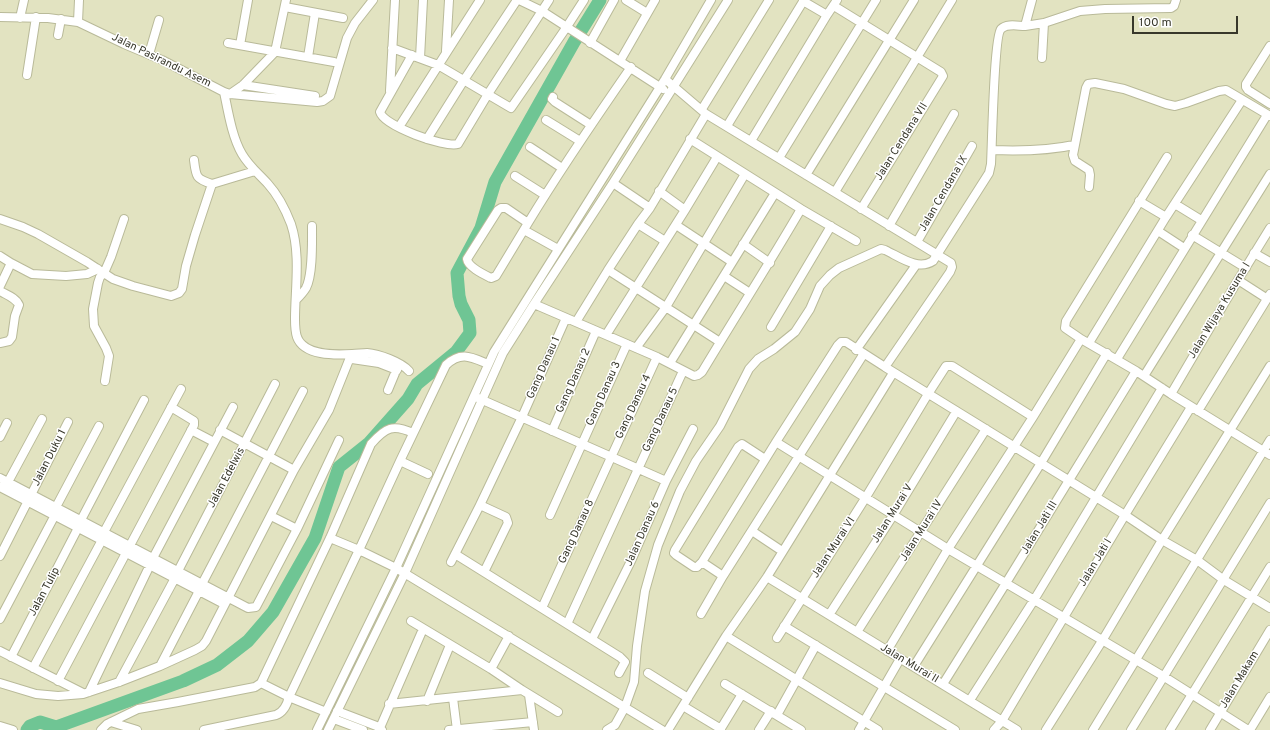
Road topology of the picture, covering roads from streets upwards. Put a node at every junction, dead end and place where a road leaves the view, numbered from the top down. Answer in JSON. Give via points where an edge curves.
{"nodes":[{"id":1,"x":24,"y":0,"type":"edge"},
{"id":2,"x":79,"y":0,"type":"edge"},
{"id":3,"x":248,"y":0,"type":"edge"},
{"id":4,"x":373,"y":0,"type":"edge"},
{"id":5,"x":395,"y":0,"type":"edge"},
{"id":6,"x":423,"y":0,"type":"edge"},
{"id":7,"x":449,"y":0,"type":"edge"},
{"id":8,"x":480,"y":0,"type":"edge"},
{"id":9,"x":518,"y":0,"type":"edge"},
{"id":10,"x":549,"y":0,"type":"edge"},
{"id":11,"x":584,"y":0,"type":"edge"},
{"id":12,"x":614,"y":0,"type":"edge"},
{"id":13,"x":626,"y":0,"type":"edge"},
{"id":14,"x":655,"y":0,"type":"edge"},
{"id":15,"x":711,"y":0,"type":"edge"},
{"id":16,"x":728,"y":0,"type":"edge"},
{"id":17,"x":769,"y":0,"type":"edge"},
{"id":18,"x":876,"y":0,"type":"edge"},
{"id":19,"x":914,"y":0,"type":"edge"},
{"id":20,"x":952,"y":0,"type":"edge"},
{"id":21,"x":1032,"y":0,"type":"edge"},
{"id":22,"x":1176,"y":0,"type":"edge"},
{"id":23,"x":804,"y":1,"type":"edge"},
{"id":24,"x":835,"y":3,"type":"edge"},
{"id":25,"x":286,"y":4,"type":"edge"},
{"id":26,"x":542,"y":12,"type":"junction"},
{"id":27,"x":315,"y":13,"type":"junction"},
{"id":28,"x":647,"y":13,"type":"junction"},
{"id":29,"x":827,"y":15,"type":"junction"},
{"id":30,"x":0,"y":17,"type":"edge"},
{"id":31,"x":36,"y":17,"type":"junction"},
{"id":32,"x":20,"y":18,"type":"junction"},
{"id":33,"x":343,"y":18,"type":"dead end"},
{"id":34,"x":60,"y":19,"type":"junction"},
{"id":35,"x":159,"y":20,"type":"dead end"},
{"id":36,"x":78,"y":22,"type":"junction"},
{"id":37,"x":1044,"y":23,"type":"junction"},
{"id":38,"x":862,"y":24,"type":"junction"},
{"id":39,"x":1025,"y":26,"type":"junction"},
{"id":40,"x":568,"y":29,"type":"junction"},
{"id":41,"x":58,"y":35,"type":"dead end"},
{"id":42,"x":890,"y":40,"type":"junction"},
{"id":43,"x":588,"y":42,"type":"junction"},
{"id":44,"x":228,"y":43,"type":"dead end"},
{"id":45,"x":240,"y":44,"type":"junction"},
{"id":46,"x":1270,"y":46,"type":"edge"},
{"id":47,"x":392,"y":48,"type":"junction"},
{"id":48,"x":275,"y":52,"type":"junction"},
{"id":49,"x":446,"y":52,"type":"junction"},
{"id":50,"x":149,"y":54,"type":"junction"},
{"id":51,"x":308,"y":57,"type":"junction"},
{"id":52,"x":416,"y":57,"type":"junction"},
{"id":53,"x":917,"y":57,"type":"junction"},
{"id":54,"x":1042,"y":58,"type":"dead end"},
{"id":55,"x":620,"y":61,"type":"junction"},
{"id":56,"x":334,"y":62,"type":"dead end"},
{"id":57,"x":438,"y":65,"type":"junction"},
{"id":58,"x":631,"y":68,"type":"junction"},
{"id":59,"x":27,"y":75,"type":"dead end"},
{"id":60,"x":665,"y":79,"type":"junction"},
{"id":61,"x":464,"y":80,"type":"junction"},
{"id":62,"x":243,"y":85,"type":"junction"},
{"id":63,"x":660,"y":87,"type":"junction"},
{"id":64,"x":672,"y":91,"type":"junction"},
{"id":65,"x":390,"y":92,"type":"junction"},
{"id":66,"x":227,"y":93,"type":"junction"},
{"id":67,"x":488,"y":94,"type":"junction"},
{"id":68,"x":315,"y":96,"type":"dead end"},
{"id":69,"x":553,"y":97,"type":"dead end"},
{"id":70,"x":1242,"y":100,"type":"junction"},
{"id":71,"x":1270,"y":104,"type":"edge"},
{"id":72,"x":704,"y":111,"type":"junction"},
{"id":73,"x":954,"y":114,"type":"dead end"},
{"id":74,"x":1269,"y":115,"type":"edge"},
{"id":75,"x":546,"y":120,"type":"dead end"},
{"id":76,"x":591,"y":125,"type":"junction"},
{"id":77,"x":727,"y":126,"type":"junction"},
{"id":78,"x":399,"y":127,"type":"junction"},
{"id":79,"x":427,"y":139,"type":"junction"},
{"id":80,"x":690,"y":140,"type":"junction"},
{"id":81,"x":580,"y":141,"type":"junction"},
{"id":82,"x":751,"y":141,"type":"junction"},
{"id":83,"x":1074,"y":145,"type":"junction"},
{"id":84,"x":972,"y":146,"type":"dead end"},
{"id":85,"x":530,"y":147,"type":"dead end"},
{"id":86,"x":992,"y":150,"type":"junction"},
{"id":87,"x":1167,"y":156,"type":"dead end"},
{"id":88,"x":717,"y":157,"type":"junction"},
{"id":89,"x":779,"y":158,"type":"junction"},
{"id":90,"x":194,"y":160,"type":"dead end"},
{"id":91,"x":562,"y":168,"type":"junction"},
{"id":92,"x":255,"y":171,"type":"junction"},
{"id":93,"x":745,"y":174,"type":"junction"},
{"id":94,"x":1270,"y":174,"type":"edge"},
{"id":95,"x":806,"y":175,"type":"junction"},
{"id":96,"x":515,"y":176,"type":"dead end"},
{"id":97,"x":613,"y":183,"type":"junction"},
{"id":98,"x":212,"y":184,"type":"junction"},
{"id":99,"x":1089,"y":187,"type":"dead end"},
{"id":100,"x":659,"y":191,"type":"junction"},
{"id":101,"x":835,"y":192,"type":"junction"},
{"id":102,"x":775,"y":193,"type":"junction"},
{"id":103,"x":545,"y":195,"type":"junction"},
{"id":104,"x":1139,"y":201,"type":"junction"},
{"id":105,"x":1175,"y":204,"type":"junction"},
{"id":106,"x":650,"y":208,"type":"junction"},
{"id":107,"x":802,"y":209,"type":"junction"},
{"id":108,"x":861,"y":209,"type":"junction"},
{"id":109,"x":685,"y":210,"type":"junction"},
{"id":110,"x":1166,"y":217,"type":"junction"},
{"id":111,"x":0,"y":219,"type":"edge"},
{"id":112,"x":124,"y":219,"type":"dead end"},
{"id":113,"x":1201,"y":220,"type":"junction"},
{"id":114,"x":638,"y":224,"type":"junction"},
{"id":115,"x":676,"y":225,"type":"junction"},
{"id":116,"x":312,"y":226,"type":"dead end"},
{"id":117,"x":831,"y":226,"type":"junction"},
{"id":118,"x":890,"y":226,"type":"junction"},
{"id":119,"x":526,"y":227,"type":"junction"},
{"id":120,"x":1270,"y":228,"type":"edge"},
{"id":121,"x":1158,"y":231,"type":"junction"},
{"id":122,"x":1192,"y":235,"type":"junction"},
{"id":123,"x":665,"y":241,"type":"junction"},
{"id":124,"x":856,"y":241,"type":"dead end"},
{"id":125,"x":704,"y":242,"type":"junction"},
{"id":126,"x":917,"y":242,"type":"junction"},
{"id":127,"x":743,"y":244,"type":"junction"},
{"id":128,"x":1184,"y":248,"type":"junction"},
{"id":129,"x":558,"y":249,"type":"junction"},
{"id":130,"x":1220,"y":252,"type":"junction"},
{"id":131,"x":1254,"y":253,"type":"junction"},
{"id":132,"x":937,"y":255,"type":"junction"},
{"id":133,"x":0,"y":256,"type":"edge"},
{"id":134,"x":732,"y":262,"type":"junction"},
{"id":135,"x":1270,"y":262,"type":"edge"},
{"id":136,"x":11,"y":263,"type":"junction"},
{"id":137,"x":770,"y":263,"type":"junction"},
{"id":138,"x":916,"y":265,"type":"junction"},
{"id":139,"x":1246,"y":268,"type":"junction"},
{"id":140,"x":608,"y":270,"type":"junction"},
{"id":141,"x":101,"y":271,"type":"junction"},
{"id":142,"x":724,"y":276,"type":"junction"},
{"id":143,"x":1238,"y":280,"type":"junction"},
{"id":144,"x":0,"y":286,"type":"edge"},
{"id":145,"x":636,"y":287,"type":"junction"},
{"id":146,"x":0,"y":290,"type":"edge"},
{"id":147,"x":750,"y":293,"type":"junction"},
{"id":148,"x":1268,"y":296,"type":"edge"},
{"id":149,"x":296,"y":300,"type":"junction"},
{"id":150,"x":534,"y":304,"type":"junction"},
{"id":151,"x":666,"y":306,"type":"junction"},
{"id":152,"x":566,"y":318,"type":"junction"},
{"id":153,"x":576,"y":322,"type":"junction"},
{"id":154,"x":693,"y":325,"type":"junction"},
{"id":155,"x":771,"y":327,"type":"dead end"},
{"id":156,"x":596,"y":331,"type":"junction"},
{"id":157,"x":606,"y":335,"type":"junction"},
{"id":158,"x":1081,"y":339,"type":"junction"},
{"id":159,"x":720,"y":342,"type":"junction"},
{"id":160,"x":0,"y":343,"type":"edge"},
{"id":161,"x":1089,"y":343,"type":"junction"},
{"id":162,"x":627,"y":344,"type":"junction"},
{"id":163,"x":636,"y":348,"type":"junction"},
{"id":164,"x":860,"y":353,"type":"junction"},
{"id":165,"x":1107,"y":353,"type":"junction"},
{"id":166,"x":657,"y":357,"type":"junction"},
{"id":167,"x":1117,"y":359,"type":"junction"},
{"id":168,"x":670,"y":363,"type":"junction"},
{"id":169,"x":488,"y":364,"type":"junction"},
{"id":170,"x":1270,"y":366,"type":"edge"},
{"id":171,"x":398,"y":367,"type":"junction"},
{"id":172,"x":885,"y":368,"type":"junction"},
{"id":173,"x":410,"y":370,"type":"dead end"},
{"id":174,"x":683,"y":371,"type":"junction"},
{"id":175,"x":1136,"y":371,"type":"junction"},
{"id":176,"x":893,"y":373,"type":"junction"},
{"id":177,"x":1144,"y":376,"type":"junction"},
{"id":178,"x":105,"y":381,"type":"dead end"},
{"id":179,"x":275,"y":384,"type":"dead end"},
{"id":180,"x":1162,"y":388,"type":"junction"},
{"id":181,"x":181,"y":389,"type":"dead end"},
{"id":182,"x":388,"y":390,"type":"dead end"},
{"id":183,"x":303,"y":391,"type":"dead end"},
{"id":184,"x":928,"y":394,"type":"junction"},
{"id":185,"x":1171,"y":394,"type":"junction"},
{"id":186,"x":473,"y":396,"type":"junction"},
{"id":187,"x":144,"y":400,"type":"dead end"},
{"id":188,"x":481,"y":400,"type":"junction"},
{"id":189,"x":233,"y":407,"type":"dead end"},
{"id":190,"x":171,"y":408,"type":"junction"},
{"id":191,"x":1195,"y":409,"type":"junction"},
{"id":192,"x":956,"y":412,"type":"junction"},
{"id":193,"x":522,"y":417,"type":"junction"},
{"id":194,"x":1033,"y":417,"type":"junction"},
{"id":195,"x":42,"y":419,"type":"dead end"},
{"id":196,"x":68,"y":422,"type":"dead end"},
{"id":197,"x":7,"y":423,"type":"dead end"},
{"id":198,"x":99,"y":426,"type":"dead end"},
{"id":199,"x":693,"y":429,"type":"dead end"},
{"id":200,"x":986,"y":429,"type":"junction"},
{"id":201,"x":191,"y":430,"type":"junction"},
{"id":202,"x":220,"y":430,"type":"junction"},
{"id":203,"x":552,"y":431,"type":"junction"},
{"id":204,"x":1231,"y":431,"type":"junction"},
{"id":205,"x":413,"y":433,"type":"junction"},
{"id":206,"x":0,"y":437,"type":"edge"},
{"id":207,"x":338,"y":440,"type":"dead end"},
{"id":208,"x":1270,"y":440,"type":"edge"},
{"id":209,"x":214,"y":442,"type":"junction"},
{"id":210,"x":776,"y":442,"type":"junction"},
{"id":211,"x":244,"y":443,"type":"junction"},
{"id":212,"x":582,"y":444,"type":"junction"},
{"id":213,"x":1013,"y":447,"type":"junction"},
{"id":214,"x":1267,"y":453,"type":"edge"},
{"id":215,"x":800,"y":456,"type":"junction"},
{"id":216,"x":269,"y":457,"type":"junction"},
{"id":217,"x":611,"y":457,"type":"junction"},
{"id":218,"x":765,"y":459,"type":"junction"},
{"id":219,"x":400,"y":461,"type":"junction"},
{"id":220,"x":1041,"y":463,"type":"junction"},
{"id":221,"x":638,"y":468,"type":"junction"},
{"id":222,"x":294,"y":470,"type":"junction"},
{"id":223,"x":428,"y":474,"type":"dead end"},
{"id":224,"x":829,"y":475,"type":"junction"},
{"id":225,"x":0,"y":478,"type":"edge"},
{"id":226,"x":1069,"y":480,"type":"junction"},
{"id":227,"x":666,"y":481,"type":"junction"},
{"id":228,"x":8,"y":482,"type":"junction"},
{"id":229,"x":1,"y":491,"type":"edge"},
{"id":230,"x":32,"y":494,"type":"junction"},
{"id":231,"x":866,"y":497,"type":"junction"},
{"id":232,"x":1096,"y":497,"type":"junction"},
{"id":233,"x":28,"y":502,"type":"junction"},
{"id":234,"x":1270,"y":503,"type":"edge"},
{"id":235,"x":480,"y":506,"type":"junction"},
{"id":236,"x":56,"y":507,"type":"junction"},
{"id":237,"x":894,"y":514,"type":"junction"},
{"id":238,"x":55,"y":515,"type":"junction"},
{"id":239,"x":550,"y":515,"type":"dead end"},
{"id":240,"x":1125,"y":515,"type":"junction"},
{"id":241,"x":271,"y":516,"type":"junction"},
{"id":242,"x":80,"y":524,"type":"junction"},
{"id":243,"x":297,"y":529,"type":"junction"},
{"id":244,"x":752,"y":531,"type":"junction"},
{"id":245,"x":921,"y":532,"type":"junction"},
{"id":246,"x":103,"y":536,"type":"junction"},
{"id":247,"x":330,"y":538,"type":"junction"},
{"id":248,"x":1162,"y":540,"type":"junction"},
{"id":249,"x":948,"y":548,"type":"junction"},
{"id":250,"x":128,"y":549,"type":"junction"},
{"id":251,"x":360,"y":550,"type":"junction"},
{"id":252,"x":782,"y":551,"type":"junction"},
{"id":253,"x":0,"y":556,"type":"edge"},
{"id":254,"x":1197,"y":560,"type":"junction"},
{"id":255,"x":152,"y":562,"type":"junction"},
{"id":256,"x":702,"y":562,"type":"junction"},
{"id":257,"x":977,"y":565,"type":"junction"},
{"id":258,"x":1270,"y":567,"type":"edge"},
{"id":259,"x":396,"y":568,"type":"junction"},
{"id":260,"x":484,"y":572,"type":"junction"},
{"id":261,"x":406,"y":573,"type":"junction"},
{"id":262,"x":176,"y":575,"type":"junction"},
{"id":263,"x":723,"y":576,"type":"junction"},
{"id":264,"x":767,"y":576,"type":"junction"},
{"id":265,"x":1224,"y":580,"type":"junction"},
{"id":266,"x":1006,"y":583,"type":"junction"},
{"id":267,"x":200,"y":587,"type":"junction"},
{"id":268,"x":1252,"y":597,"type":"junction"},
{"id":269,"x":801,"y":598,"type":"junction"},
{"id":270,"x":1034,"y":600,"type":"junction"},
{"id":271,"x":226,"y":601,"type":"junction"},
{"id":272,"x":542,"y":608,"type":"junction"},
{"id":273,"x":1270,"y":608,"type":"edge"},
{"id":274,"x":702,"y":614,"type":"dead end"},
{"id":275,"x":829,"y":615,"type":"junction"},
{"id":276,"x":1064,"y":618,"type":"junction"},
{"id":277,"x":0,"y":619,"type":"edge"},
{"id":278,"x":411,"y":621,"type":"dead end"},
{"id":279,"x":567,"y":624,"type":"junction"},
{"id":280,"x":784,"y":626,"type":"junction"},
{"id":281,"x":423,"y":629,"type":"junction"},
{"id":282,"x":1270,"y":630,"type":"edge"},
{"id":283,"x":857,"y":632,"type":"junction"},
{"id":284,"x":509,"y":636,"type":"junction"},
{"id":285,"x":726,"y":636,"type":"junction"},
{"id":286,"x":777,"y":638,"type":"dead end"},
{"id":287,"x":592,"y":639,"type":"junction"},
{"id":288,"x":1102,"y":641,"type":"junction"},
{"id":289,"x":450,"y":645,"type":"junction"},
{"id":290,"x":816,"y":645,"type":"junction"},
{"id":291,"x":0,"y":651,"type":"edge"},
{"id":292,"x":887,"y":651,"type":"junction"},
{"id":293,"x":11,"y":657,"type":"junction"},
{"id":294,"x":900,"y":660,"type":"junction"},
{"id":295,"x":1135,"y":660,"type":"junction"},
{"id":296,"x":160,"y":666,"type":"junction"},
{"id":297,"x":914,"y":666,"type":"junction"},
{"id":298,"x":33,"y":668,"type":"junction"},
{"id":299,"x":491,"y":670,"type":"junction"},
{"id":300,"x":619,"y":673,"type":"dead end"},
{"id":301,"x":648,"y":673,"type":"dead end"},
{"id":302,"x":1163,"y":676,"type":"junction"},
{"id":303,"x":797,"y":680,"type":"junction"},
{"id":304,"x":58,"y":681,"type":"junction"},
{"id":305,"x":119,"y":682,"type":"junction"},
{"id":306,"x":0,"y":683,"type":"edge"},
{"id":307,"x":260,"y":683,"type":"junction"},
{"id":308,"x":725,"y":684,"type":"dead end"},
{"id":309,"x":942,"y":684,"type":"junction"},
{"id":310,"x":885,"y":686,"type":"junction"},
{"id":311,"x":526,"y":692,"type":"junction"},
{"id":312,"x":86,"y":693,"type":"junction"},
{"id":313,"x":742,"y":694,"type":"junction"},
{"id":314,"x":1191,"y":695,"type":"junction"},
{"id":315,"x":289,"y":697,"type":"junction"},
{"id":316,"x":1270,"y":697,"type":"edge"},
{"id":317,"x":453,"y":698,"type":"junction"},
{"id":318,"x":970,"y":700,"type":"junction"},
{"id":319,"x":427,"y":701,"type":"junction"},
{"id":320,"x":686,"y":702,"type":"junction"},
{"id":321,"x":389,"y":704,"type":"junction"},
{"id":322,"x":625,"y":707,"type":"junction"},
{"id":323,"x":337,"y":711,"type":"junction"},
{"id":324,"x":326,"y":712,"type":"junction"},
{"id":325,"x":558,"y":712,"type":"dead end"},
{"id":326,"x":774,"y":713,"type":"junction"},
{"id":327,"x":1221,"y":714,"type":"junction"},
{"id":328,"x":334,"y":719,"type":"junction"},
{"id":329,"x":864,"y":721,"type":"junction"},
{"id":330,"x":1002,"y":721,"type":"junction"},
{"id":331,"x":111,"y":722,"type":"junction"},
{"id":332,"x":0,"y":726,"type":"edge"},
{"id":333,"x":533,"y":726,"type":"edge"},
{"id":334,"x":319,"y":727,"type":"edge"},
{"id":335,"x":225,"y":728,"type":"edge"},
{"id":336,"x":10,"y":729,"type":"edge"},
{"id":337,"x":329,"y":729,"type":"edge"},
{"id":338,"x":380,"y":729,"type":"edge"},
{"id":339,"x":951,"y":729,"type":"edge"},
{"id":340,"x":101,"y":730,"type":"edge"},
{"id":341,"x":137,"y":730,"type":"edge"},
{"id":342,"x":204,"y":730,"type":"edge"},
{"id":343,"x":363,"y":730,"type":"edge"},
{"id":344,"x":449,"y":730,"type":"edge"},
{"id":345,"x":457,"y":730,"type":"edge"},
{"id":346,"x":607,"y":730,"type":"edge"},
{"id":347,"x":662,"y":730,"type":"edge"},
{"id":348,"x":668,"y":730,"type":"edge"},
{"id":349,"x":721,"y":730,"type":"edge"},
{"id":350,"x":760,"y":730,"type":"edge"},
{"id":351,"x":800,"y":730,"type":"edge"},
{"id":352,"x":859,"y":730,"type":"edge"},
{"id":353,"x":878,"y":730,"type":"edge"},
{"id":354,"x":994,"y":730,"type":"edge"},
{"id":355,"x":1017,"y":730,"type":"edge"},
{"id":356,"x":1046,"y":730,"type":"edge"},
{"id":357,"x":1093,"y":730,"type":"edge"},
{"id":358,"x":1131,"y":730,"type":"edge"},
{"id":359,"x":1170,"y":730,"type":"edge"},
{"id":360,"x":1210,"y":730,"type":"edge"},
{"id":361,"x":1249,"y":730,"type":"edge"}],
"edges":[{"from":1,"to":32,"type":"street"},
{"from":2,"to":36,"type":"street"},
{"from":3,"to":45,"type":"street"},
{"from":4,"to":66,"type":"street","via":[[351,28],[330,96],[317,102]]},
{"from":5,"to":47,"type":"street"},
{"from":6,"to":52,"type":"street"},
{"from":7,"to":49,"type":"street"},
{"from":8,"to":49,"type":"street"},
{"from":9,"to":26,"type":"street"},
{"from":9,"to":61,"type":"street"},
{"from":10,"to":26,"type":"street"},
{"from":11,"to":40,"type":"street"},
{"from":12,"to":43,"type":"street"},
{"from":13,"to":28,"type":"street"},
{"from":14,"to":28,"type":"street"},
{"from":15,"to":60,"type":"street"},
{"from":16,"to":64,"type":"street"},
{"from":17,"to":72,"type":"street"},
{"from":18,"to":38,"type":"street"},
{"from":19,"to":42,"type":"street"},
{"from":20,"to":53,"type":"street"},
{"from":21,"to":39,"type":"street"},
{"from":22,"to":37,"type":"street","via":[[1171,8],[1080,11]]},
{"from":23,"to":29,"type":"street"},
{"from":23,"to":77,"type":"street"},
{"from":24,"to":29,"type":"street"},
{"from":24,"to":38,"type":"street"},
{"from":25,"to":27,"type":"street"},
{"from":25,"to":48,"type":"street"},
{"from":26,"to":40,"type":"street"},
{"from":26,"to":67,"type":"street"},
{"from":27,"to":33,"type":"street"},
{"from":27,"to":51,"type":"street"},
{"from":28,"to":55,"type":"street"},
{"from":29,"to":82,"type":"street"},
{"from":30,"to":32,"type":"street","name":"Jalan Pasirandu Asem"},
{"from":31,"to":32,"type":"street","name":"Jalan Pasirandu Asem"},
{"from":31,"to":34,"type":"street","name":"Jalan Pasirandu Asem"},
{"from":31,"to":59,"type":"street"},
{"from":34,"to":36,"type":"street","name":"Jalan Pasirandu Asem"},
{"from":34,"to":41,"type":"street"},
{"from":35,"to":50,"type":"street"},
{"from":36,"to":50,"type":"street","name":"Jalan Pasirandu Asem"},
{"from":37,"to":39,"type":"street"},
{"from":37,"to":54,"type":"street"},
{"from":38,"to":42,"type":"street"},
{"from":38,"to":89,"type":"street"},
{"from":39,"to":86,"type":"street","via":[[1005,27],[1000,30],[998,37]]},
{"from":40,"to":43,"type":"street"},
{"from":40,"to":67,"type":"street","via":[[513,108]]},
{"from":42,"to":53,"type":"street"},
{"from":42,"to":95,"type":"street"},
{"from":43,"to":55,"type":"street"},
{"from":44,"to":45,"type":"street"},
{"from":45,"to":48,"type":"street"},
{"from":46,"to":71,"type":"street","via":[[1246,84],[1248,90]]},
{"from":47,"to":52,"type":"street"},
{"from":47,"to":65,"type":"street"},
{"from":48,"to":51,"type":"street"},
{"from":48,"to":62,"type":"street"},
{"from":49,"to":57,"type":"street"},
{"from":50,"to":66,"type":"street","name":"Jalan Pasirandu Asem"},
{"from":51,"to":56,"type":"street"},
{"from":52,"to":57,"type":"street"},
{"from":52,"to":65,"type":"street"},
{"from":53,"to":101,"type":"street"},
{"from":53,"to":108,"type":"street","name":"Jalan Cendana VII","via":[[942,72],[943,76]]},
{"from":55,"to":58,"type":"street"},
{"from":57,"to":61,"type":"street"},
{"from":57,"to":78,"type":"street"},
{"from":58,"to":63,"type":"street"},
{"from":58,"to":76,"type":"street"},
{"from":60,"to":63,"type":"street"},
{"from":60,"to":64,"type":"street"},
{"from":61,"to":67,"type":"street"},
{"from":61,"to":79,"type":"street"},
{"from":62,"to":66,"type":"street"},
{"from":62,"to":68,"type":"street"},
{"from":63,"to":64,"type":"street"},
{"from":63,"to":129,"type":"street"},
{"from":64,"to":72,"type":"street"},
{"from":64,"to":97,"type":"street"},
{"from":65,"to":78,"type":"street","via":[[380,112],[384,119]]},
{"from":66,"to":92,"type":"street","name":"Jalan Pasirandu Asem","via":[[236,141]]},
{"from":67,"to":79,"type":"street","via":[[458,144],[453,146]]},
{"from":69,"to":76,"type":"street","via":[[555,102]]},
{"from":70,"to":74,"type":"street"},
{"from":70,"to":83,"type":"street","via":[[1222,90],[1175,106],[1124,89],[1091,83],[1086,88]]},
{"from":70,"to":105,"type":"street"},
{"from":72,"to":77,"type":"street"},
{"from":72,"to":80,"type":"street"},
{"from":73,"to":118,"type":"street"},
{"from":74,"to":113,"type":"street"},
{"from":75,"to":81,"type":"street"},
{"from":76,"to":81,"type":"street"},
{"from":77,"to":82,"type":"street"},
{"from":78,"to":79,"type":"street"},
{"from":80,"to":88,"type":"street"},
{"from":80,"to":100,"type":"street"},
{"from":81,"to":91,"type":"street"},
{"from":82,"to":89,"type":"street"},
{"from":83,"to":86,"type":"street","via":[[1042,150]]},
{"from":83,"to":99,"type":"street","via":[[1074,160],[1090,171]]},
{"from":84,"to":126,"type":"street","name":"Jalan Cendana IX"},
{"from":85,"to":91,"type":"street"},
{"from":86,"to":132,"type":"street","via":[[989,173]]},
{"from":87,"to":104,"type":"street"},
{"from":88,"to":93,"type":"street"},
{"from":88,"to":109,"type":"street"},
{"from":89,"to":95,"type":"street"},
{"from":90,"to":98,"type":"street","via":[[198,178]]},
{"from":91,"to":103,"type":"street"},
{"from":92,"to":98,"type":"street"},
{"from":92,"to":149,"type":"street","name":"Jalan Pasirandu Asem","via":[[270,187],[292,226],[296,253]]},
{"from":93,"to":102,"type":"street"},
{"from":93,"to":125,"type":"street"},
{"from":94,"to":130,"type":"street"},
{"from":95,"to":101,"type":"street"},
{"from":96,"to":103,"type":"street"},
{"from":97,"to":106,"type":"street"},
{"from":97,"to":150,"type":"street"},
{"from":98,"to":141,"type":"street","via":[[179,293],[171,296],[162,294],[123,283]]},
{"from":100,"to":106,"type":"street"},
{"from":100,"to":109,"type":"street"},
{"from":101,"to":108,"type":"street"},
{"from":102,"to":107,"type":"street"},
{"from":102,"to":127,"type":"street"},
{"from":103,"to":119,"type":"street"},
{"from":104,"to":110,"type":"street"},
{"from":104,"to":158,"type":"street","via":[[1066,321],[1065,328]]},
{"from":105,"to":110,"type":"street"},
{"from":105,"to":113,"type":"street"},
{"from":106,"to":114,"type":"street"},
{"from":107,"to":117,"type":"street"},
{"from":107,"to":137,"type":"street"},
{"from":108,"to":118,"type":"street"},
{"from":109,"to":115,"type":"street"},
{"from":110,"to":121,"type":"street"},
{"from":111,"to":141,"type":"street","via":[[34,232]]},
{"from":112,"to":141,"type":"street"},
{"from":113,"to":122,"type":"street"},
{"from":114,"to":123,"type":"street"},
{"from":114,"to":140,"type":"street"},
{"from":115,"to":123,"type":"street"},
{"from":115,"to":125,"type":"street"},
{"from":116,"to":149,"type":"street","via":[[309,277],[306,288]]},
{"from":117,"to":124,"type":"street"},
{"from":117,"to":155,"type":"street"},
{"from":118,"to":126,"type":"street"},
{"from":119,"to":119,"type":"street","via":[[496,276],[488,276],[467,262],[467,257],[500,208],[506,208]]},
{"from":119,"to":129,"type":"street"},
{"from":120,"to":131,"type":"street","name":"Jalan Wijaya Kusuma I"},
{"from":121,"to":128,"type":"street"},
{"from":121,"to":161,"type":"street"},
{"from":122,"to":128,"type":"street"},
{"from":122,"to":130,"type":"street"},
{"from":123,"to":145,"type":"street"},
{"from":125,"to":134,"type":"street"},
{"from":125,"to":151,"type":"street"},
{"from":126,"to":132,"type":"street"},
{"from":127,"to":134,"type":"street"},
{"from":127,"to":137,"type":"street"},
{"from":128,"to":167,"type":"street"},
{"from":129,"to":169,"type":"street"},
{"from":130,"to":139,"type":"street"},
{"from":130,"to":177,"type":"street"},
{"from":131,"to":135,"type":"street"},
{"from":131,"to":139,"type":"street","name":"Jalan Wijaya Kusuma I"},
{"from":132,"to":138,"type":"street","via":[[931,262]]},
{"from":132,"to":172,"type":"street","via":[[949,262],[952,269]]},
{"from":133,"to":136,"type":"street"},
{"from":134,"to":142,"type":"street"},
{"from":136,"to":141,"type":"street","via":[[32,274],[66,276]]},
{"from":136,"to":144,"type":"street"},
{"from":137,"to":147,"type":"street"},
{"from":138,"to":164,"type":"street"},
{"from":138,"to":322,"type":"street","via":[[881,249],[839,268],[820,286],[810,309],[792,336],[758,359],[749,369],[723,421],[680,490],[658,545],[645,591],[634,682]]},
{"from":139,"to":143,"type":"street","name":"Jalan Wijaya Kusuma I"},
{"from":140,"to":145,"type":"street"},
{"from":140,"to":153,"type":"street"},
{"from":141,"to":178,"type":"street","via":[[92,315],[96,331],[108,353]]},
{"from":142,"to":147,"type":"street"},
{"from":142,"to":154,"type":"street"},
{"from":143,"to":148,"type":"street"},
{"from":143,"to":185,"type":"street","name":"Jalan Wijaya Kusuma I"},
{"from":145,"to":151,"type":"street"},
{"from":145,"to":157,"type":"street"},
{"from":146,"to":160,"type":"street","via":[[19,305],[12,337],[9,341]]},
{"from":147,"to":159,"type":"street"},
{"from":148,"to":191,"type":"street","name":"Jalan Jati I"},
{"from":149,"to":171,"type":"street","name":"Jalan Pasirandu Asem","via":[[296,336],[300,343],[309,349],[318,354],[368,353]]},
{"from":150,"to":152,"type":"street"},
{"from":150,"to":188,"type":"street","via":[[503,353]]},
{"from":151,"to":154,"type":"street"},
{"from":151,"to":163,"type":"street"},
{"from":152,"to":153,"type":"street"},
{"from":152,"to":193,"type":"street","name":"Gang Danau 1"},
{"from":153,"to":156,"type":"street"},
{"from":154,"to":159,"type":"street"},
{"from":154,"to":168,"type":"street"},
{"from":156,"to":157,"type":"street"},
{"from":156,"to":203,"type":"street","name":"Gang Danau 2"},
{"from":157,"to":162,"type":"street"},
{"from":158,"to":161,"type":"street"},
{"from":158,"to":194,"type":"street"},
{"from":159,"to":174,"type":"street","via":[[702,372],[694,376]]},
{"from":161,"to":165,"type":"street"},
{"from":162,"to":163,"type":"street"},
{"from":162,"to":212,"type":"street","name":"Gang Danau 3"},
{"from":163,"to":166,"type":"street"},
{"from":164,"to":172,"type":"street"},
{"from":164,"to":210,"type":"street","via":[[846,342],[838,345]]},
{"from":164,"to":215,"type":"street"},
{"from":165,"to":167,"type":"street"},
{"from":165,"to":220,"type":"street"},
{"from":166,"to":168,"type":"street"},
{"from":166,"to":217,"type":"street","name":"Gang Danau 4"},
{"from":167,"to":175,"type":"street"},
{"from":168,"to":174,"type":"street"},
{"from":169,"to":186,"type":"street"},
{"from":169,"to":205,"type":"street","via":[[465,356],[456,358],[446,365]]},
{"from":170,"to":204,"type":"street"},
{"from":171,"to":173,"type":"street","name":"Jalan Pasirandu Asem"},
{"from":171,"to":182,"type":"street"},
{"from":171,"to":222,"type":"street","via":[[349,360],[329,410]]},
{"from":172,"to":176,"type":"street"},
{"from":174,"to":221,"type":"street","name":"Gang Danau 5"},
{"from":175,"to":177,"type":"street"},
{"from":175,"to":226,"type":"street","name":"Jalan Jati III"},
{"from":176,"to":184,"type":"street"},
{"from":176,"to":224,"type":"street"},
{"from":177,"to":180,"type":"street"},
{"from":179,"to":211,"type":"street","name":"Jalan Edelwis"},
{"from":180,"to":185,"type":"street"},
{"from":180,"to":232,"type":"street"},
{"from":181,"to":190,"type":"street"},
{"from":183,"to":216,"type":"street"},
{"from":184,"to":192,"type":"street"},
{"from":184,"to":194,"type":"street","name":"Jalan Murai VI","via":[[946,366],[950,366]]},
{"from":184,"to":231,"type":"street","name":"Jalan Murai VI"},
{"from":185,"to":191,"type":"street"},
{"from":186,"to":188,"type":"street"},
{"from":186,"to":259,"type":"street"},
{"from":187,"to":242,"type":"street","name":"Jalan Tulip"},
{"from":188,"to":193,"type":"street"},
{"from":188,"to":261,"type":"street"},
{"from":189,"to":202,"type":"street"},
{"from":190,"to":201,"type":"street","via":[[194,421]]},
{"from":190,"to":246,"type":"street"},
{"from":191,"to":204,"type":"street"},
{"from":191,"to":240,"type":"street","name":"Jalan Jati I"},
{"from":192,"to":200,"type":"street"},
{"from":192,"to":237,"type":"street","name":"Jalan Murai V"},
{"from":193,"to":203,"type":"street"},
{"from":193,"to":235,"type":"street","name":"Gang Danau 1"},
{"from":194,"to":213,"type":"street"},
{"from":195,"to":228,"type":"street"},
{"from":196,"to":230,"type":"street","name":"Jalan Duku 1"},
{"from":197,"to":206,"type":"street"},
{"from":198,"to":236,"type":"street"},
{"from":199,"to":227,"type":"street","name":"Jalan Danau 6"},
{"from":200,"to":213,"type":"street"},
{"from":200,"to":245,"type":"street","name":"Jalan Murai IV"},
{"from":201,"to":209,"type":"street"},
{"from":201,"to":250,"type":"street"},
{"from":202,"to":209,"type":"street"},
{"from":202,"to":211,"type":"street"},
{"from":203,"to":212,"type":"street"},
{"from":204,"to":214,"type":"street"},
{"from":204,"to":248,"type":"street"},
{"from":205,"to":219,"type":"street"},
{"from":205,"to":247,"type":"street","via":[[400,428],[390,429],[371,444]]},
{"from":207,"to":243,"type":"street"},
{"from":208,"to":214,"type":"street"},
{"from":209,"to":255,"type":"street"},
{"from":210,"to":215,"type":"street"},
{"from":210,"to":218,"type":"street"},
{"from":211,"to":216,"type":"street"},
{"from":211,"to":262,"type":"street","name":"Jalan Edelwis"},
{"from":212,"to":217,"type":"street"},
{"from":212,"to":239,"type":"street","name":"Gang Danau 3"},
{"from":213,"to":220,"type":"street"},
{"from":213,"to":249,"type":"street"},
{"from":214,"to":254,"type":"street"},
{"from":215,"to":224,"type":"street"},
{"from":215,"to":244,"type":"street"},
{"from":216,"to":222,"type":"street"},
{"from":216,"to":267,"type":"street"},
{"from":217,"to":221,"type":"street"},
{"from":217,"to":272,"type":"street","name":"Gang Danau 8"},
{"from":218,"to":256,"type":"street"},
{"from":218,"to":256,"type":"street","via":[[742,444],[738,447],[675,550],[676,555],[694,567]]},
{"from":219,"to":223,"type":"street"},
{"from":219,"to":251,"type":"street"},
{"from":220,"to":226,"type":"street"},
{"from":220,"to":257,"type":"street"},
{"from":221,"to":227,"type":"street"},
{"from":221,"to":279,"type":"street","name":"Gang Danau 5"},
{"from":222,"to":241,"type":"street"},
{"from":224,"to":231,"type":"street"},
{"from":224,"to":252,"type":"street"},
{"from":225,"to":228,"type":"street"},
{"from":226,"to":232,"type":"street"},
{"from":226,"to":266,"type":"street","name":"Jalan Jati III"},
{"from":227,"to":287,"type":"street","name":"Jalan Danau 6","via":[[631,561]]},
{"from":228,"to":230,"type":"street"},
{"from":229,"to":233,"type":"street"},
{"from":230,"to":233,"type":"street","name":"Jalan Duku 1"},
{"from":230,"to":236,"type":"street"},
{"from":231,"to":237,"type":"street"},
{"from":231,"to":269,"type":"street","name":"Jalan Murai VI"},
{"from":232,"to":240,"type":"street"},
{"from":232,"to":270,"type":"street"},
{"from":233,"to":238,"type":"street"},
{"from":233,"to":253,"type":"street","name":"Jalan Duku 1"},
{"from":234,"to":265,"type":"street"},
{"from":235,"to":260,"type":"street","via":[[506,517],[508,523]]},
{"from":235,"to":260,"type":"street","name":"Gang Danau 1","via":[[453,558]]},
{"from":236,"to":242,"type":"street"},
{"from":237,"to":245,"type":"street"},
{"from":237,"to":275,"type":"street","name":"Jalan Murai V"},
{"from":238,"to":242,"type":"street"},
{"from":238,"to":277,"type":"street"},
{"from":240,"to":248,"type":"street"},
{"from":240,"to":276,"type":"street","name":"Jalan Jati I"},
{"from":241,"to":243,"type":"street"},
{"from":241,"to":271,"type":"street"},
{"from":242,"to":246,"type":"street"},
{"from":242,"to":293,"type":"street","name":"Jalan Tulip"},
{"from":243,"to":271,"type":"street","via":[[256,607],[248,608]]},
{"from":244,"to":252,"type":"street"},
{"from":244,"to":263,"type":"street"},
{"from":245,"to":249,"type":"street"},
{"from":245,"to":283,"type":"street","name":"Jalan Murai IV"},
{"from":246,"to":250,"type":"street"},
{"from":246,"to":298,"type":"street"},
{"from":247,"to":251,"type":"street"},
{"from":247,"to":307,"type":"street"},
{"from":248,"to":254,"type":"street"},
{"from":248,"to":288,"type":"street"},
{"from":249,"to":257,"type":"street"},
{"from":249,"to":292,"type":"street"},
{"from":250,"to":255,"type":"street"},
{"from":250,"to":304,"type":"street"},
{"from":251,"to":259,"type":"street"},
{"from":251,"to":315,"type":"street"},
{"from":252,"to":264,"type":"street"},
{"from":254,"to":265,"type":"street"},
{"from":254,"to":295,"type":"street"},
{"from":255,"to":262,"type":"street"},
{"from":255,"to":312,"type":"street"},
{"from":256,"to":263,"type":"street"},
{"from":257,"to":266,"type":"street"},
{"from":257,"to":297,"type":"street"},
{"from":258,"to":268,"type":"street"},
{"from":259,"to":261,"type":"street"},
{"from":259,"to":324,"type":"street"},
{"from":260,"to":272,"type":"street"},
{"from":261,"to":284,"type":"street"},
{"from":261,"to":323,"type":"street"},
{"from":262,"to":267,"type":"street"},
{"from":262,"to":305,"type":"street","name":"Jalan Edelwis"},
{"from":263,"to":274,"type":"street"},
{"from":264,"to":269,"type":"street","name":"Jalan Murai II"},
{"from":264,"to":285,"type":"street"},
{"from":265,"to":268,"type":"street"},
{"from":265,"to":302,"type":"street"},
{"from":266,"to":270,"type":"street"},
{"from":266,"to":309,"type":"street","name":"Jalan Jati III"},
{"from":267,"to":271,"type":"street"},
{"from":267,"to":296,"type":"street"},
{"from":268,"to":273,"type":"street"},
{"from":268,"to":314,"type":"street"},
{"from":269,"to":275,"type":"street","name":"Jalan Murai II"},
{"from":269,"to":280,"type":"street","name":"Jalan Murai VI"},
{"from":270,"to":276,"type":"street"},
{"from":270,"to":318,"type":"street"},
{"from":271,"to":296,"type":"street","via":[[202,646]]},
{"from":272,"to":279,"type":"street"},
{"from":275,"to":283,"type":"street","name":"Jalan Murai II"},
{"from":276,"to":288,"type":"street"},
{"from":276,"to":330,"type":"street","name":"Jalan Jati I"},
{"from":278,"to":281,"type":"street"},
{"from":279,"to":287,"type":"street"},
{"from":280,"to":286,"type":"street","name":"Jalan Murai VI"},
{"from":280,"to":290,"type":"street"},
{"from":281,"to":289,"type":"street"},
{"from":281,"to":321,"type":"street"},
{"from":282,"to":327,"type":"street","name":"Jalan Makam"},
{"from":283,"to":292,"type":"street","name":"Jalan Murai II"},
{"from":284,"to":299,"type":"street"},
{"from":284,"to":322,"type":"street"},
{"from":285,"to":303,"type":"street"},
{"from":285,"to":320,"type":"street"},
{"from":287,"to":300,"type":"street","via":[[624,660]]},
{"from":288,"to":295,"type":"street"},
{"from":288,"to":356,"type":"street"},
{"from":289,"to":299,"type":"street"},
{"from":289,"to":319,"type":"street"},
{"from":290,"to":303,"type":"street"},
{"from":290,"to":310,"type":"street"},
{"from":291,"to":293,"type":"street"},
{"from":292,"to":294,"type":"street","name":"Jalan Murai II"},
{"from":293,"to":298,"type":"street"},
{"from":294,"to":297,"type":"street","name":"Jalan Murai II"},
{"from":294,"to":310,"type":"street"},
{"from":295,"to":302,"type":"street"},
{"from":295,"to":357,"type":"street"},
{"from":296,"to":305,"type":"street"},
{"from":297,"to":309,"type":"street","name":"Jalan Murai II"},
{"from":298,"to":304,"type":"street"},
{"from":299,"to":311,"type":"street"},
{"from":301,"to":320,"type":"street"},
{"from":302,"to":314,"type":"street"},
{"from":302,"to":358,"type":"street"},
{"from":303,"to":326,"type":"street"},
{"from":303,"to":329,"type":"street"},
{"from":304,"to":312,"type":"street"},
{"from":305,"to":312,"type":"street"},
{"from":306,"to":312,"type":"street","via":[[36,694],[58,696]]},
{"from":307,"to":315,"type":"street"},
{"from":307,"to":331,"type":"street","via":[[255,687],[142,707]]},
{"from":308,"to":313,"type":"street"},
{"from":309,"to":318,"type":"street","name":"Jalan Murai II"},
{"from":310,"to":329,"type":"street"},
{"from":310,"to":339,"type":"street"},
{"from":311,"to":317,"type":"street"},
{"from":311,"to":325,"type":"street"},
{"from":311,"to":333,"type":"street"},
{"from":313,"to":326,"type":"street"},
{"from":313,"to":349,"type":"street"},
{"from":314,"to":327,"type":"street"},
{"from":314,"to":359,"type":"street"},
{"from":315,"to":324,"type":"street"},
{"from":315,"to":335,"type":"street","via":[[287,705],[279,714]]},
{"from":316,"to":361,"type":"street"},
{"from":317,"to":319,"type":"street"},
{"from":317,"to":345,"type":"street"},
{"from":318,"to":330,"type":"street","name":"Jalan Murai II"},
{"from":319,"to":321,"type":"street"},
{"from":320,"to":348,"type":"street"},
{"from":320,"to":349,"type":"street"},
{"from":321,"to":338,"type":"street"},
{"from":322,"to":346,"type":"street","via":[[615,725]]},
{"from":322,"to":347,"type":"street"},
{"from":323,"to":328,"type":"street"},
{"from":323,"to":338,"type":"street"},
{"from":324,"to":334,"type":"street"},
{"from":326,"to":350,"type":"street"},
{"from":326,"to":351,"type":"street"},
{"from":327,"to":360,"type":"street","name":"Jalan Makam"},
{"from":327,"to":361,"type":"street"},
{"from":328,"to":337,"type":"street"},
{"from":328,"to":343,"type":"street"},
{"from":329,"to":352,"type":"street"},
{"from":329,"to":353,"type":"street"},
{"from":330,"to":354,"type":"street","name":"Jalan Jati I"},
{"from":330,"to":355,"type":"street","name":"Jalan Murai II"},
{"from":331,"to":340,"type":"street"},
{"from":331,"to":341,"type":"street"},
{"from":332,"to":336,"type":"street"},
{"from":333,"to":345,"type":"street"},
{"from":334,"to":337,"type":"street"},
{"from":335,"to":342,"type":"street"},
{"from":344,"to":345,"type":"street"}]}
